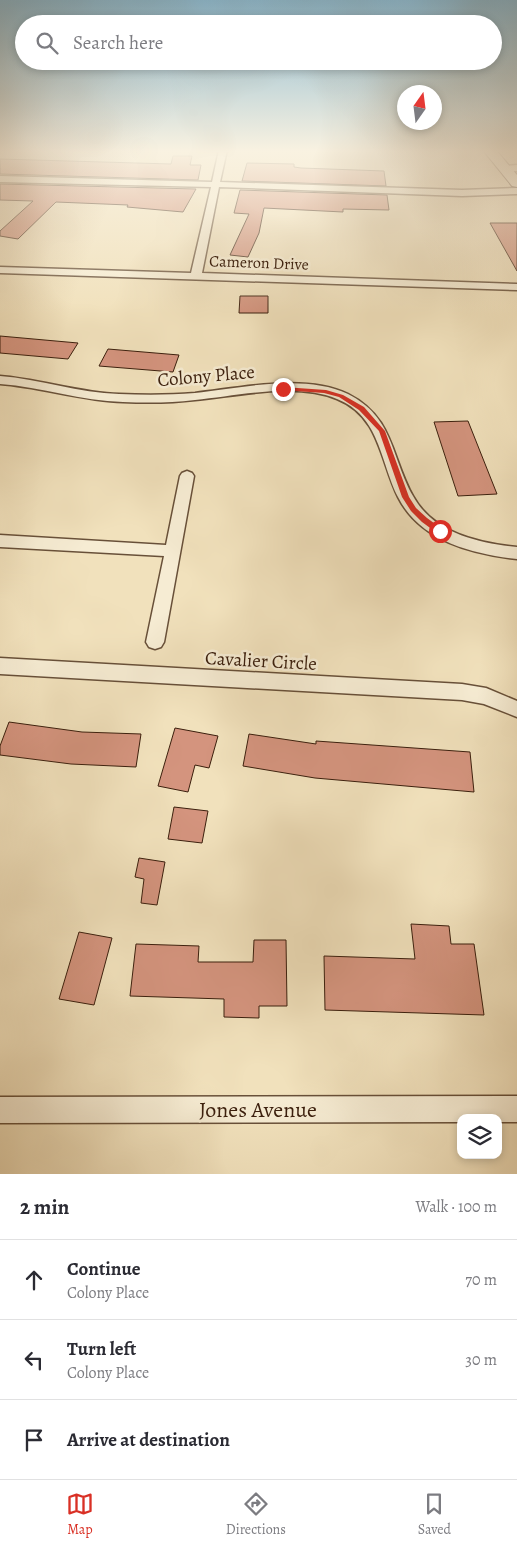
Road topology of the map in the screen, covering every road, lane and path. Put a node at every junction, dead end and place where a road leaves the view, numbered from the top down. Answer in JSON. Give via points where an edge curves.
{"nodes":[{"id":1,"x":211,"y":205,"type":"edge"},
{"id":2,"x":0,"y":270,"type":"edge"},
{"id":3,"x":196,"y":276,"type":"junction"},
{"id":4,"x":517,"y":287,"type":"edge"},
{"id":5,"x":0,"y":380,"type":"edge"},
{"id":6,"x":187,"y":476,"type":"dead end"},
{"id":7,"x":0,"y":541,"type":"edge"},
{"id":8,"x":172,"y":551,"type":"junction"},
{"id":9,"x":517,"y":553,"type":"edge"},
{"id":10,"x":154,"y":642,"type":"dead end"},
{"id":11,"x":0,"y":666,"type":"edge"},
{"id":12,"x":517,"y":708,"type":"edge"},
{"id":13,"x":517,"y":1109,"type":"edge"},
{"id":14,"x":0,"y":1110,"type":"edge"}],
"edges":[{"from":1,"to":3,"type":"street"},
{"from":2,"to":3,"type":"street","name":"Cameron Drive"},
{"from":3,"to":4,"type":"street","name":"Cameron Drive"},
{"from":5,"to":9,"type":"street","name":"Colony Place","via":[[112,398],[188,397],[246,388],[310,390],[341,396],[362,409],[382,431],[406,497],[424,520],[473,547]]},
{"from":6,"to":8,"type":"street"},
{"from":7,"to":8,"type":"street"},
{"from":8,"to":10,"type":"street"},
{"from":11,"to":12,"type":"street","name":"Cavalier Circle","via":[[462,692],[486,696]]},
{"from":13,"to":14,"type":"street","name":"Jones Avenue"}]}
